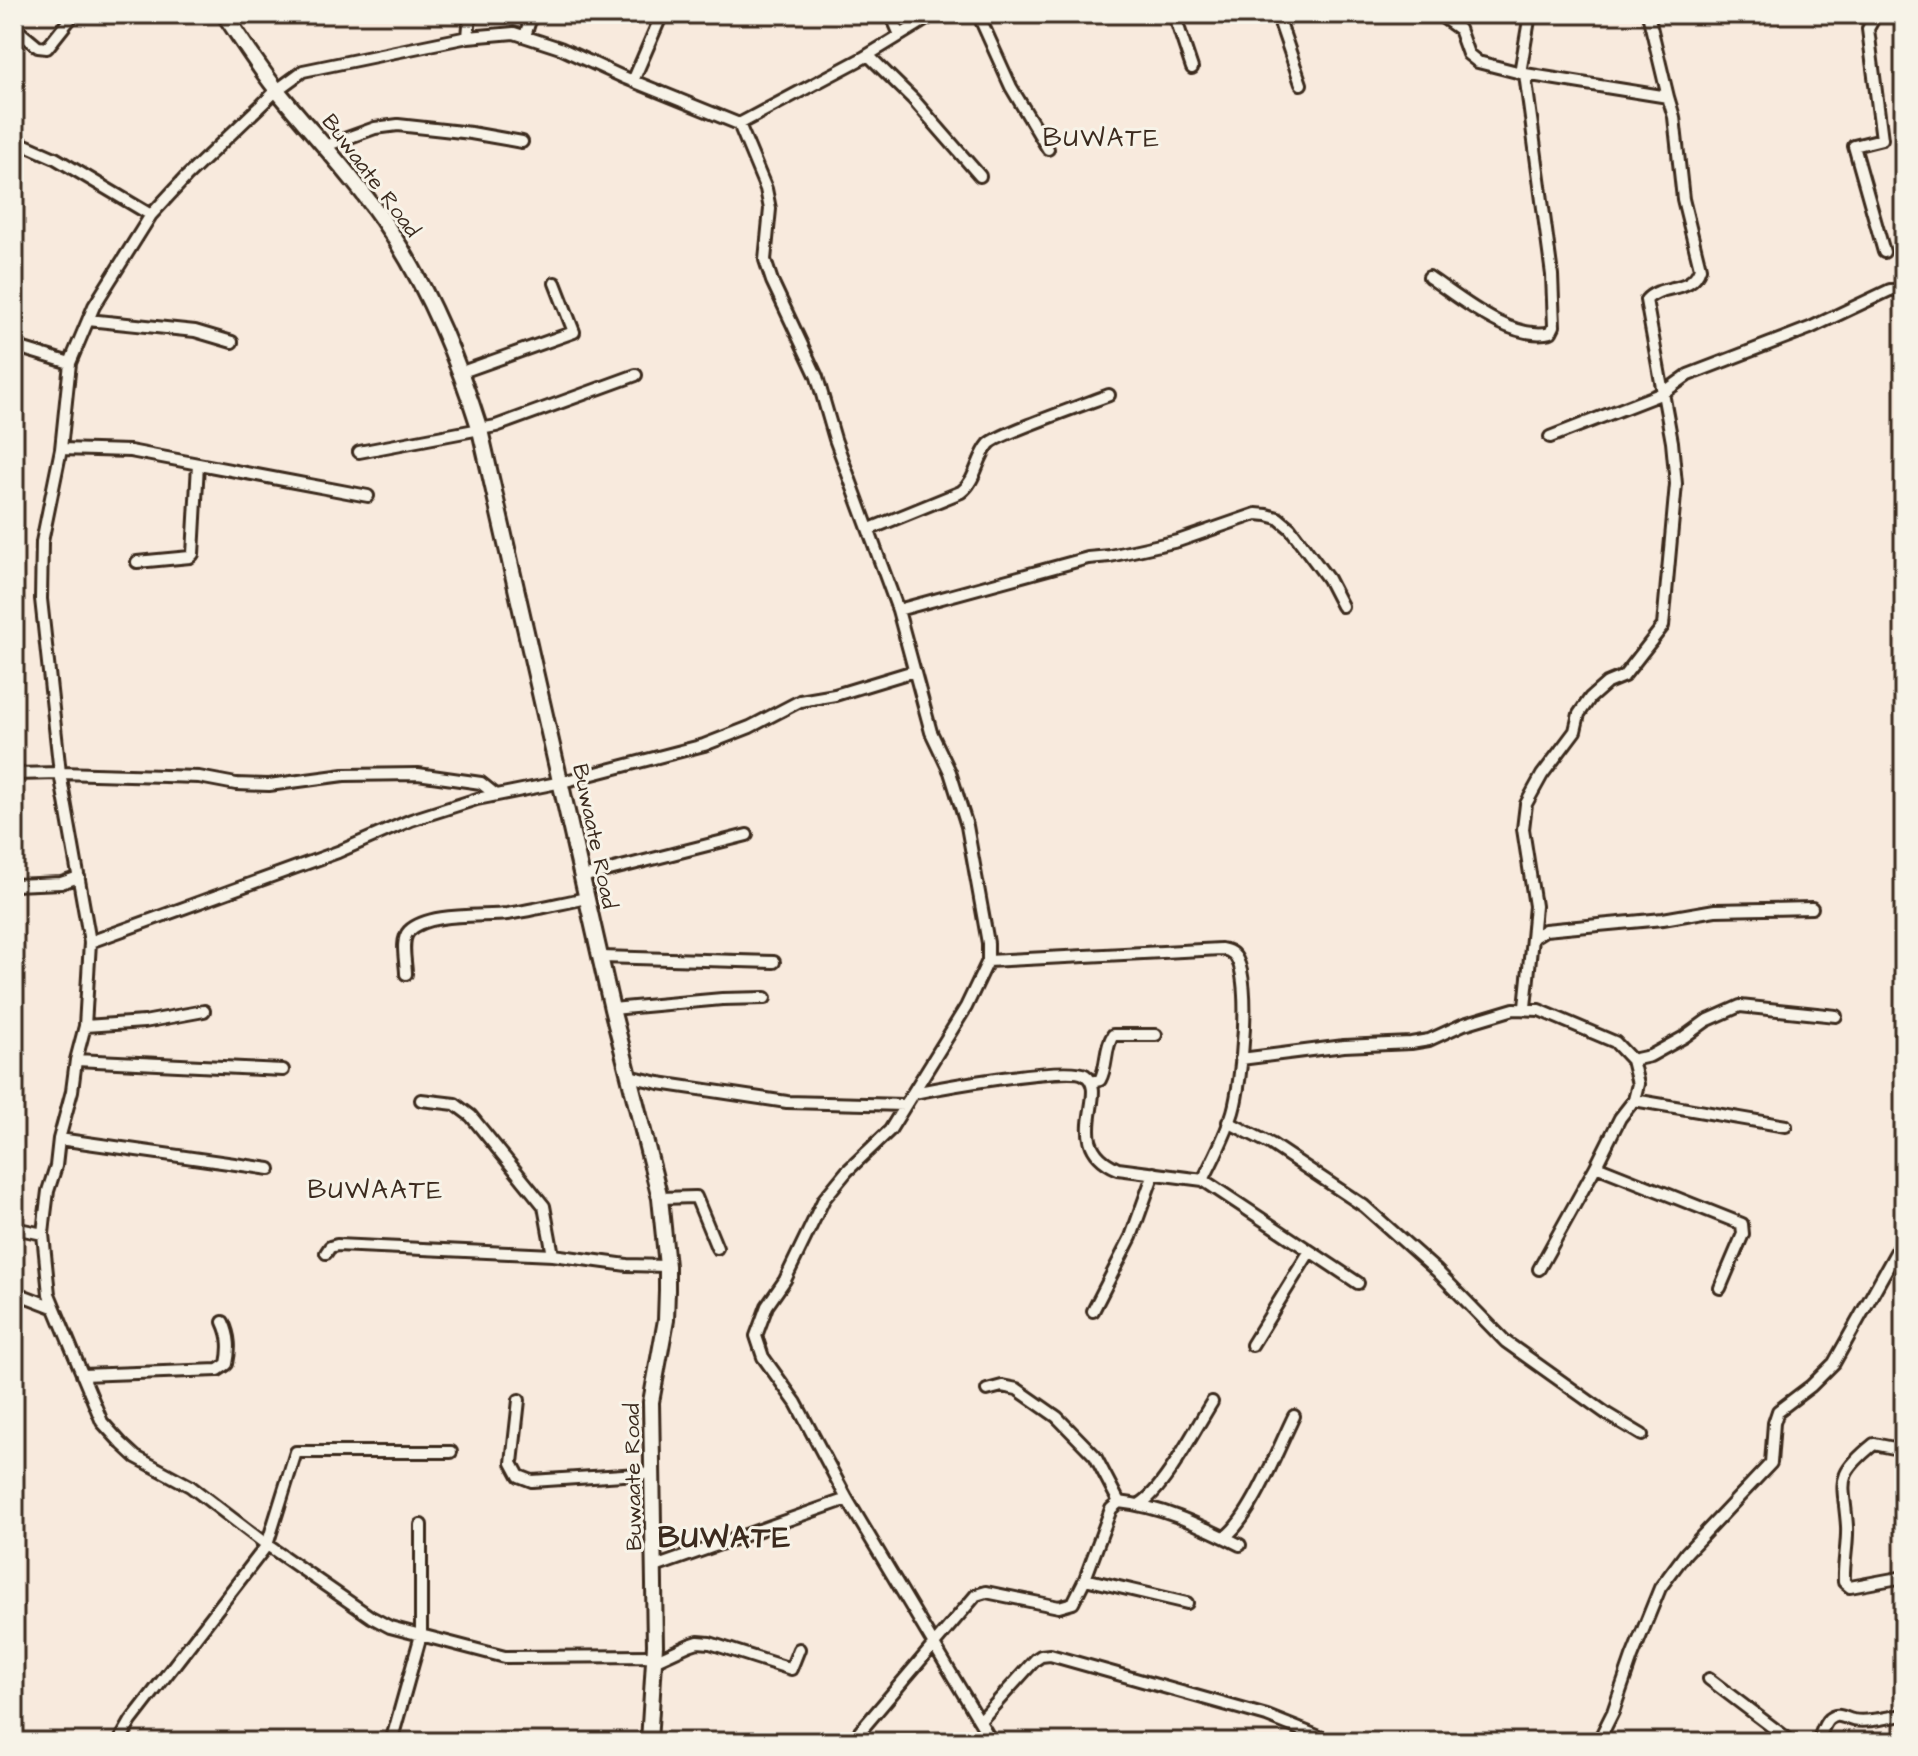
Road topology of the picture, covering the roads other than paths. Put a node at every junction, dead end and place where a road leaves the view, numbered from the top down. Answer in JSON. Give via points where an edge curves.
{"nodes":[{"id":1,"x":74,"y":14,"type":"edge"},
{"id":2,"x":224,"y":14,"type":"edge"},
{"id":3,"x":470,"y":14,"type":"edge"},
{"id":4,"x":532,"y":14,"type":"edge"},
{"id":5,"x":662,"y":14,"type":"edge"},
{"id":6,"x":891,"y":14,"type":"edge"},
{"id":7,"x":935,"y":14,"type":"edge"},
{"id":8,"x":978,"y":14,"type":"edge"},
{"id":9,"x":1174,"y":14,"type":"edge"},
{"id":10,"x":1277,"y":14,"type":"edge"},
{"id":11,"x":1438,"y":14,"type":"edge"},
{"id":12,"x":1530,"y":14,"type":"edge"},
{"id":13,"x":1648,"y":14,"type":"edge"},
{"id":14,"x":1876,"y":14,"type":"edge"},
{"id":15,"x":14,"y":27,"type":"edge"},
{"id":16,"x":900,"y":35,"type":"junction"},
{"id":17,"x":525,"y":36,"type":"junction"},
{"id":18,"x":468,"y":37,"type":"junction"},
{"id":19,"x":868,"y":55,"type":"junction"},
{"id":20,"x":1192,"y":68,"type":"dead end"},
{"id":21,"x":1522,"y":73,"type":"junction"},
{"id":22,"x":633,"y":81,"type":"junction"},
{"id":23,"x":1301,"y":84,"type":"dead end"},
{"id":24,"x":277,"y":90,"type":"junction"},
{"id":25,"x":1668,"y":97,"type":"junction"},
{"id":26,"x":739,"y":124,"type":"junction"},
{"id":27,"x":14,"y":140,"type":"edge"},
{"id":28,"x":522,"y":142,"type":"dead end"},
{"id":29,"x":325,"y":146,"type":"junction"},
{"id":30,"x":1048,"y":149,"type":"dead end"},
{"id":31,"x":980,"y":176,"type":"dead end"},
{"id":32,"x":151,"y":215,"type":"junction"},
{"id":33,"x":1884,"y":252,"type":"dead end"},
{"id":34,"x":1429,"y":277,"type":"dead end"},
{"id":35,"x":555,"y":283,"type":"dead end"},
{"id":36,"x":1904,"y":290,"type":"edge"},
{"id":37,"x":88,"y":320,"type":"junction"},
{"id":38,"x":232,"y":342,"type":"dead end"},
{"id":39,"x":14,"y":346,"type":"edge"},
{"id":40,"x":70,"y":363,"type":"junction"},
{"id":41,"x":462,"y":372,"type":"junction"},
{"id":42,"x":636,"y":375,"type":"dead end"},
{"id":43,"x":1663,"y":393,"type":"junction"},
{"id":44,"x":1109,"y":395,"type":"dead end"},
{"id":45,"x":480,"y":430,"type":"junction"},
{"id":46,"x":1550,"y":437,"type":"dead end"},
{"id":47,"x":61,"y":449,"type":"junction"},
{"id":48,"x":359,"y":452,"type":"dead end"},
{"id":49,"x":198,"y":464,"type":"junction"},
{"id":50,"x":368,"y":496,"type":"dead end"},
{"id":51,"x":870,"y":529,"type":"junction"},
{"id":52,"x":137,"y":562,"type":"dead end"},
{"id":53,"x":1342,"y":606,"type":"dead end"},
{"id":54,"x":898,"y":610,"type":"junction"},
{"id":55,"x":914,"y":671,"type":"junction"},
{"id":56,"x":60,"y":773,"type":"junction"},
{"id":57,"x":14,"y":774,"type":"edge"},
{"id":58,"x":562,"y":782,"type":"junction"},
{"id":59,"x":496,"y":795,"type":"junction"},
{"id":60,"x":747,"y":835,"type":"dead end"},
{"id":61,"x":79,"y":877,"type":"junction"},
{"id":62,"x":582,"y":877,"type":"junction"},
{"id":63,"x":14,"y":885,"type":"edge"},
{"id":64,"x":587,"y":898,"type":"junction"},
{"id":65,"x":1812,"y":908,"type":"dead end"},
{"id":66,"x":1532,"y":938,"type":"junction"},
{"id":67,"x":90,"y":942,"type":"junction"},
{"id":68,"x":601,"y":957,"type":"junction"},
{"id":69,"x":988,"y":961,"type":"junction"},
{"id":70,"x":774,"y":962,"type":"dead end"},
{"id":71,"x":406,"y":974,"type":"dead end"},
{"id":72,"x":765,"y":998,"type":"dead end"},
{"id":73,"x":1525,"y":1007,"type":"junction"},
{"id":74,"x":612,"y":1009,"type":"junction"},
{"id":75,"x":204,"y":1011,"type":"dead end"},
{"id":76,"x":1836,"y":1016,"type":"dead end"},
{"id":77,"x":85,"y":1026,"type":"junction"},
{"id":78,"x":1156,"y":1035,"type":"dead end"},
{"id":79,"x":1241,"y":1059,"type":"junction"},
{"id":80,"x":76,"y":1060,"type":"junction"},
{"id":81,"x":1632,"y":1060,"type":"junction"},
{"id":82,"x":283,"y":1070,"type":"dead end"},
{"id":83,"x":629,"y":1076,"type":"junction"},
{"id":84,"x":1091,"y":1082,"type":"junction"},
{"id":85,"x":914,"y":1093,"type":"junction"},
{"id":86,"x":421,"y":1100,"type":"dead end"},
{"id":87,"x":1634,"y":1100,"type":"junction"},
{"id":88,"x":905,"y":1105,"type":"junction"},
{"id":89,"x":1228,"y":1122,"type":"junction"},
{"id":90,"x":1786,"y":1126,"type":"dead end"},
{"id":91,"x":59,"y":1139,"type":"junction"},
{"id":92,"x":1596,"y":1166,"type":"junction"},
{"id":93,"x":270,"y":1169,"type":"dead end"},
{"id":94,"x":1154,"y":1173,"type":"junction"},
{"id":95,"x":1203,"y":1180,"type":"junction"},
{"id":96,"x":660,"y":1198,"type":"junction"},
{"id":97,"x":14,"y":1228,"type":"edge"},
{"id":98,"x":43,"y":1234,"type":"junction"},
{"id":99,"x":1904,"y":1238,"type":"edge"},
{"id":100,"x":717,"y":1248,"type":"dead end"},
{"id":101,"x":1310,"y":1251,"type":"junction"},
{"id":102,"x":326,"y":1253,"type":"dead end"},
{"id":103,"x":553,"y":1255,"type":"junction"},
{"id":104,"x":667,"y":1266,"type":"junction"},
{"id":105,"x":1539,"y":1269,"type":"dead end"},
{"id":106,"x":1358,"y":1283,"type":"dead end"},
{"id":107,"x":1720,"y":1288,"type":"dead end"},
{"id":108,"x":14,"y":1292,"type":"edge"},
{"id":109,"x":53,"y":1307,"type":"junction"},
{"id":110,"x":1093,"y":1311,"type":"dead end"},
{"id":111,"x":223,"y":1322,"type":"dead end"},
{"id":112,"x":1252,"y":1345,"type":"dead end"},
{"id":113,"x":82,"y":1375,"type":"junction"},
{"id":114,"x":987,"y":1390,"type":"dead end"},
{"id":115,"x":519,"y":1400,"type":"dead end"},
{"id":116,"x":1212,"y":1402,"type":"dead end"},
{"id":117,"x":1294,"y":1416,"type":"dead end"},
{"id":118,"x":1642,"y":1435,"type":"dead end"},
{"id":119,"x":1904,"y":1450,"type":"edge"},
{"id":120,"x":451,"y":1452,"type":"dead end"},
{"id":121,"x":653,"y":1473,"type":"junction"},
{"id":122,"x":847,"y":1499,"type":"junction"},
{"id":123,"x":1119,"y":1502,"type":"junction"},
{"id":124,"x":1140,"y":1504,"type":"junction"},
{"id":125,"x":421,"y":1525,"type":"dead end"},
{"id":126,"x":1225,"y":1537,"type":"junction"},
{"id":127,"x":267,"y":1545,"type":"junction"},
{"id":128,"x":1240,"y":1545,"type":"dead end"},
{"id":129,"x":655,"y":1567,"type":"junction"},
{"id":130,"x":1904,"y":1577,"type":"edge"},
{"id":131,"x":1085,"y":1579,"type":"junction"},
{"id":132,"x":1187,"y":1603,"type":"dead end"},
{"id":133,"x":421,"y":1635,"type":"junction"},
{"id":134,"x":933,"y":1643,"type":"junction"},
{"id":135,"x":799,"y":1649,"type":"dead end"},
{"id":136,"x":654,"y":1658,"type":"junction"},
{"id":137,"x":1709,"y":1679,"type":"dead end"},
{"id":138,"x":1904,"y":1715,"type":"edge"},
{"id":139,"x":980,"y":1721,"type":"junction"},
{"id":140,"x":119,"y":1742,"type":"edge"},
{"id":141,"x":391,"y":1742,"type":"edge"},
{"id":142,"x":649,"y":1742,"type":"edge"},
{"id":143,"x":851,"y":1742,"type":"edge"},
{"id":144,"x":992,"y":1742,"type":"edge"},
{"id":145,"x":1332,"y":1742,"type":"edge"},
{"id":146,"x":1598,"y":1742,"type":"edge"},
{"id":147,"x":1792,"y":1742,"type":"edge"},
{"id":148,"x":1818,"y":1742,"type":"edge"}],
"edges":[{"from":1,"to":15,"type":"street","via":[[47,48]]},
{"from":2,"to":24,"type":"street","name":"Buwaate Road"},
{"from":3,"to":18,"type":"street"},
{"from":4,"to":17,"type":"street"},
{"from":5,"to":22,"type":"street"},
{"from":6,"to":16,"type":"street"},
{"from":7,"to":16,"type":"street"},
{"from":8,"to":30,"type":"street","via":[[1011,87]]},
{"from":9,"to":20,"type":"street"},
{"from":10,"to":23,"type":"street"},
{"from":11,"to":21,"type":"street","via":[[1459,29],[1478,62]]},
{"from":12,"to":21,"type":"street"},
{"from":13,"to":25,"type":"street"},
{"from":14,"to":33,"type":"street","via":[[1868,29],[1882,139],[1854,146]]},
{"from":16,"to":19,"type":"street"},
{"from":17,"to":18,"type":"street"},
{"from":17,"to":22,"type":"street"},
{"from":18,"to":24,"type":"street","via":[[317,67]]},
{"from":19,"to":26,"type":"street"},
{"from":19,"to":31,"type":"street"},
{"from":21,"to":25,"type":"street"},
{"from":21,"to":34,"type":"street","via":[[1552,275],[1554,326],[1539,334],[1489,318]]},
{"from":22,"to":26,"type":"street"},
{"from":24,"to":29,"type":"street","name":"Buwaate Road"},
{"from":24,"to":32,"type":"street"},
{"from":25,"to":43,"type":"street","via":[[1683,199],[1700,268],[1689,284],[1656,292],[1646,300]]},
{"from":26,"to":51,"type":"street","via":[[770,209],[765,260],[817,377]]},
{"from":27,"to":32,"type":"street"},
{"from":28,"to":29,"type":"street","via":[[398,125]]},
{"from":29,"to":41,"type":"street","name":"Buwaate Road","via":[[404,253]]},
{"from":32,"to":37,"type":"street"},
{"from":35,"to":41,"type":"street","via":[[574,332]]},
{"from":36,"to":43,"type":"street","via":[[1890,290],[1688,375]]},
{"from":37,"to":38,"type":"street","via":[[195,331]]},
{"from":37,"to":40,"type":"street"},
{"from":39,"to":40,"type":"street"},
{"from":40,"to":47,"type":"street"},
{"from":41,"to":45,"type":"street","name":"Buwaate Road"},
{"from":42,"to":45,"type":"street"},
{"from":43,"to":46,"type":"street"},
{"from":43,"to":66,"type":"street","via":[[1676,484],[1663,626],[1624,676],[1590,698],[1575,731],[1526,804],[1523,829],[1535,906]]},
{"from":44,"to":51,"type":"street","via":[[994,439],[961,492]]},
{"from":45,"to":48,"type":"street"},
{"from":45,"to":58,"type":"street","name":"Buwaate Road"},
{"from":47,"to":49,"type":"street","via":[[130,451]]},
{"from":47,"to":56,"type":"street","via":[[42,542],[41,580]]},
{"from":49,"to":50,"type":"street"},
{"from":49,"to":52,"type":"street","via":[[193,554]]},
{"from":51,"to":54,"type":"street"},
{"from":53,"to":54,"type":"street","via":[[1290,528],[1278,518],[1256,514],[1178,541],[1088,558]]},
{"from":54,"to":55,"type":"street"},
{"from":55,"to":58,"type":"street","via":[[800,701],[704,745]]},
{"from":55,"to":69,"type":"street","via":[[967,826]]},
{"from":56,"to":57,"type":"street"},
{"from":56,"to":59,"type":"street","via":[[269,785],[344,775],[418,774],[481,783]]},
{"from":56,"to":61,"type":"street"},
{"from":58,"to":59,"type":"street"},
{"from":58,"to":62,"type":"street","name":"Buwaate Road"},
{"from":59,"to":67,"type":"street","via":[[411,820]]},
{"from":60,"to":62,"type":"street"},
{"from":61,"to":63,"type":"street"},
{"from":61,"to":67,"type":"street"},
{"from":62,"to":64,"type":"street","name":"Buwaate Road"},
{"from":64,"to":68,"type":"street","name":"Buwaate Road"},
{"from":64,"to":71,"type":"street","via":[[421,924],[405,937]]},
{"from":65,"to":66,"type":"street","via":[[1715,910],[1545,930]]},
{"from":66,"to":73,"type":"street"},
{"from":67,"to":77,"type":"street"},
{"from":68,"to":70,"type":"street"},
{"from":68,"to":74,"type":"street","name":"Buwaate Road"},
{"from":69,"to":79,"type":"street","via":[[1228,951],[1238,962],[1245,990]]},
{"from":69,"to":85,"type":"street"},
{"from":72,"to":74,"type":"street"},
{"from":73,"to":79,"type":"street","via":[[1429,1040]]},
{"from":73,"to":81,"type":"street","via":[[1615,1042]]},
{"from":74,"to":83,"type":"street","name":"Buwaate Road"},
{"from":75,"to":77,"type":"street"},
{"from":76,"to":81,"type":"street","via":[[1740,1006],[1650,1056]]},
{"from":77,"to":80,"type":"street"},
{"from":78,"to":84,"type":"street","via":[[1113,1035],[1100,1080]]},
{"from":79,"to":89,"type":"street"},
{"from":80,"to":82,"type":"street"},
{"from":80,"to":91,"type":"street"},
{"from":81,"to":87,"type":"street","via":[[1638,1084]]},
{"from":83,"to":88,"type":"street","via":[[787,1102]]},
{"from":83,"to":96,"type":"street","name":"Buwaate Road"},
{"from":84,"to":85,"type":"street","via":[[1078,1072]]},
{"from":84,"to":94,"type":"street","via":[[1088,1137],[1095,1151],[1107,1165]]},
{"from":85,"to":88,"type":"street"},
{"from":86,"to":103,"type":"street","via":[[455,1104],[471,1116],[544,1206]]},
{"from":87,"to":90,"type":"street"},
{"from":87,"to":92,"type":"street"},
{"from":88,"to":122,"type":"street","via":[[890,1130],[824,1199],[757,1328],[763,1357],[796,1403]]},
{"from":89,"to":95,"type":"street"},
{"from":89,"to":118,"type":"street","via":[[1364,1206],[1506,1342]]},
{"from":91,"to":93,"type":"street"},
{"from":91,"to":98,"type":"street"},
{"from":92,"to":105,"type":"street"},
{"from":92,"to":107,"type":"street","via":[[1742,1224],[1743,1234]]},
{"from":94,"to":95,"type":"street"},
{"from":94,"to":110,"type":"street","via":[[1131,1237]]},
{"from":95,"to":101,"type":"street"},
{"from":96,"to":100,"type":"street","via":[[696,1197]]},
{"from":96,"to":104,"type":"street","name":"Buwaate Road"},
{"from":97,"to":98,"type":"street"},
{"from":98,"to":109,"type":"street"},
{"from":99,"to":146,"type":"street","via":[[1834,1363],[1778,1411],[1771,1463],[1660,1588]]},
{"from":101,"to":106,"type":"street"},
{"from":101,"to":112,"type":"street"},
{"from":102,"to":103,"type":"street","via":[[337,1245]]},
{"from":103,"to":104,"type":"street"},
{"from":104,"to":121,"type":"street","name":"Buwaate Road","via":[[666,1320],[651,1402]]},
{"from":108,"to":109,"type":"street"},
{"from":109,"to":113,"type":"street"},
{"from":111,"to":113,"type":"street","via":[[230,1349],[227,1364],[218,1370]]},
{"from":113,"to":127,"type":"street","via":[[102,1422],[136,1457],[190,1486]]},
{"from":114,"to":123,"type":"street","via":[[1017,1389],[1057,1417],[1095,1456]]},
{"from":115,"to":121,"type":"street","via":[[512,1463],[519,1476],[532,1481]]},
{"from":116,"to":124,"type":"street","via":[[1161,1485]]},
{"from":117,"to":126,"type":"street","via":[[1261,1487]]},
{"from":119,"to":130,"type":"street","via":[[1874,1444],[1844,1477],[1841,1490],[1847,1527],[1844,1582],[1850,1587]]},
{"from":120,"to":127,"type":"street","via":[[296,1452]]},
{"from":121,"to":129,"type":"street","name":"Buwaate Road"},
{"from":122,"to":129,"type":"street"},
{"from":122,"to":134,"type":"street"},
{"from":123,"to":124,"type":"street"},
{"from":123,"to":131,"type":"street","via":[[1111,1509]]},
{"from":124,"to":126,"type":"street"},
{"from":125,"to":133,"type":"street"},
{"from":126,"to":128,"type":"street"},
{"from":127,"to":133,"type":"street","via":[[371,1617]]},
{"from":127,"to":140,"type":"street"},
{"from":129,"to":136,"type":"street","name":"Buwaate Road"},
{"from":131,"to":132,"type":"street"},
{"from":131,"to":134,"type":"street","via":[[1077,1598],[1063,1607],[980,1592]]},
{"from":133,"to":136,"type":"street","via":[[505,1657]]},
{"from":133,"to":141,"type":"street"},
{"from":134,"to":139,"type":"street"},
{"from":134,"to":143,"type":"street"},
{"from":135,"to":136,"type":"street","via":[[791,1669],[698,1642]]},
{"from":136,"to":142,"type":"street","name":"Buwaate Road"},
{"from":137,"to":147,"type":"street"},
{"from":138,"to":148,"type":"street","via":[[1832,1717]]},
{"from":139,"to":144,"type":"street"},
{"from":139,"to":145,"type":"street","via":[[1035,1660],[1050,1655],[1267,1716]]}]}
